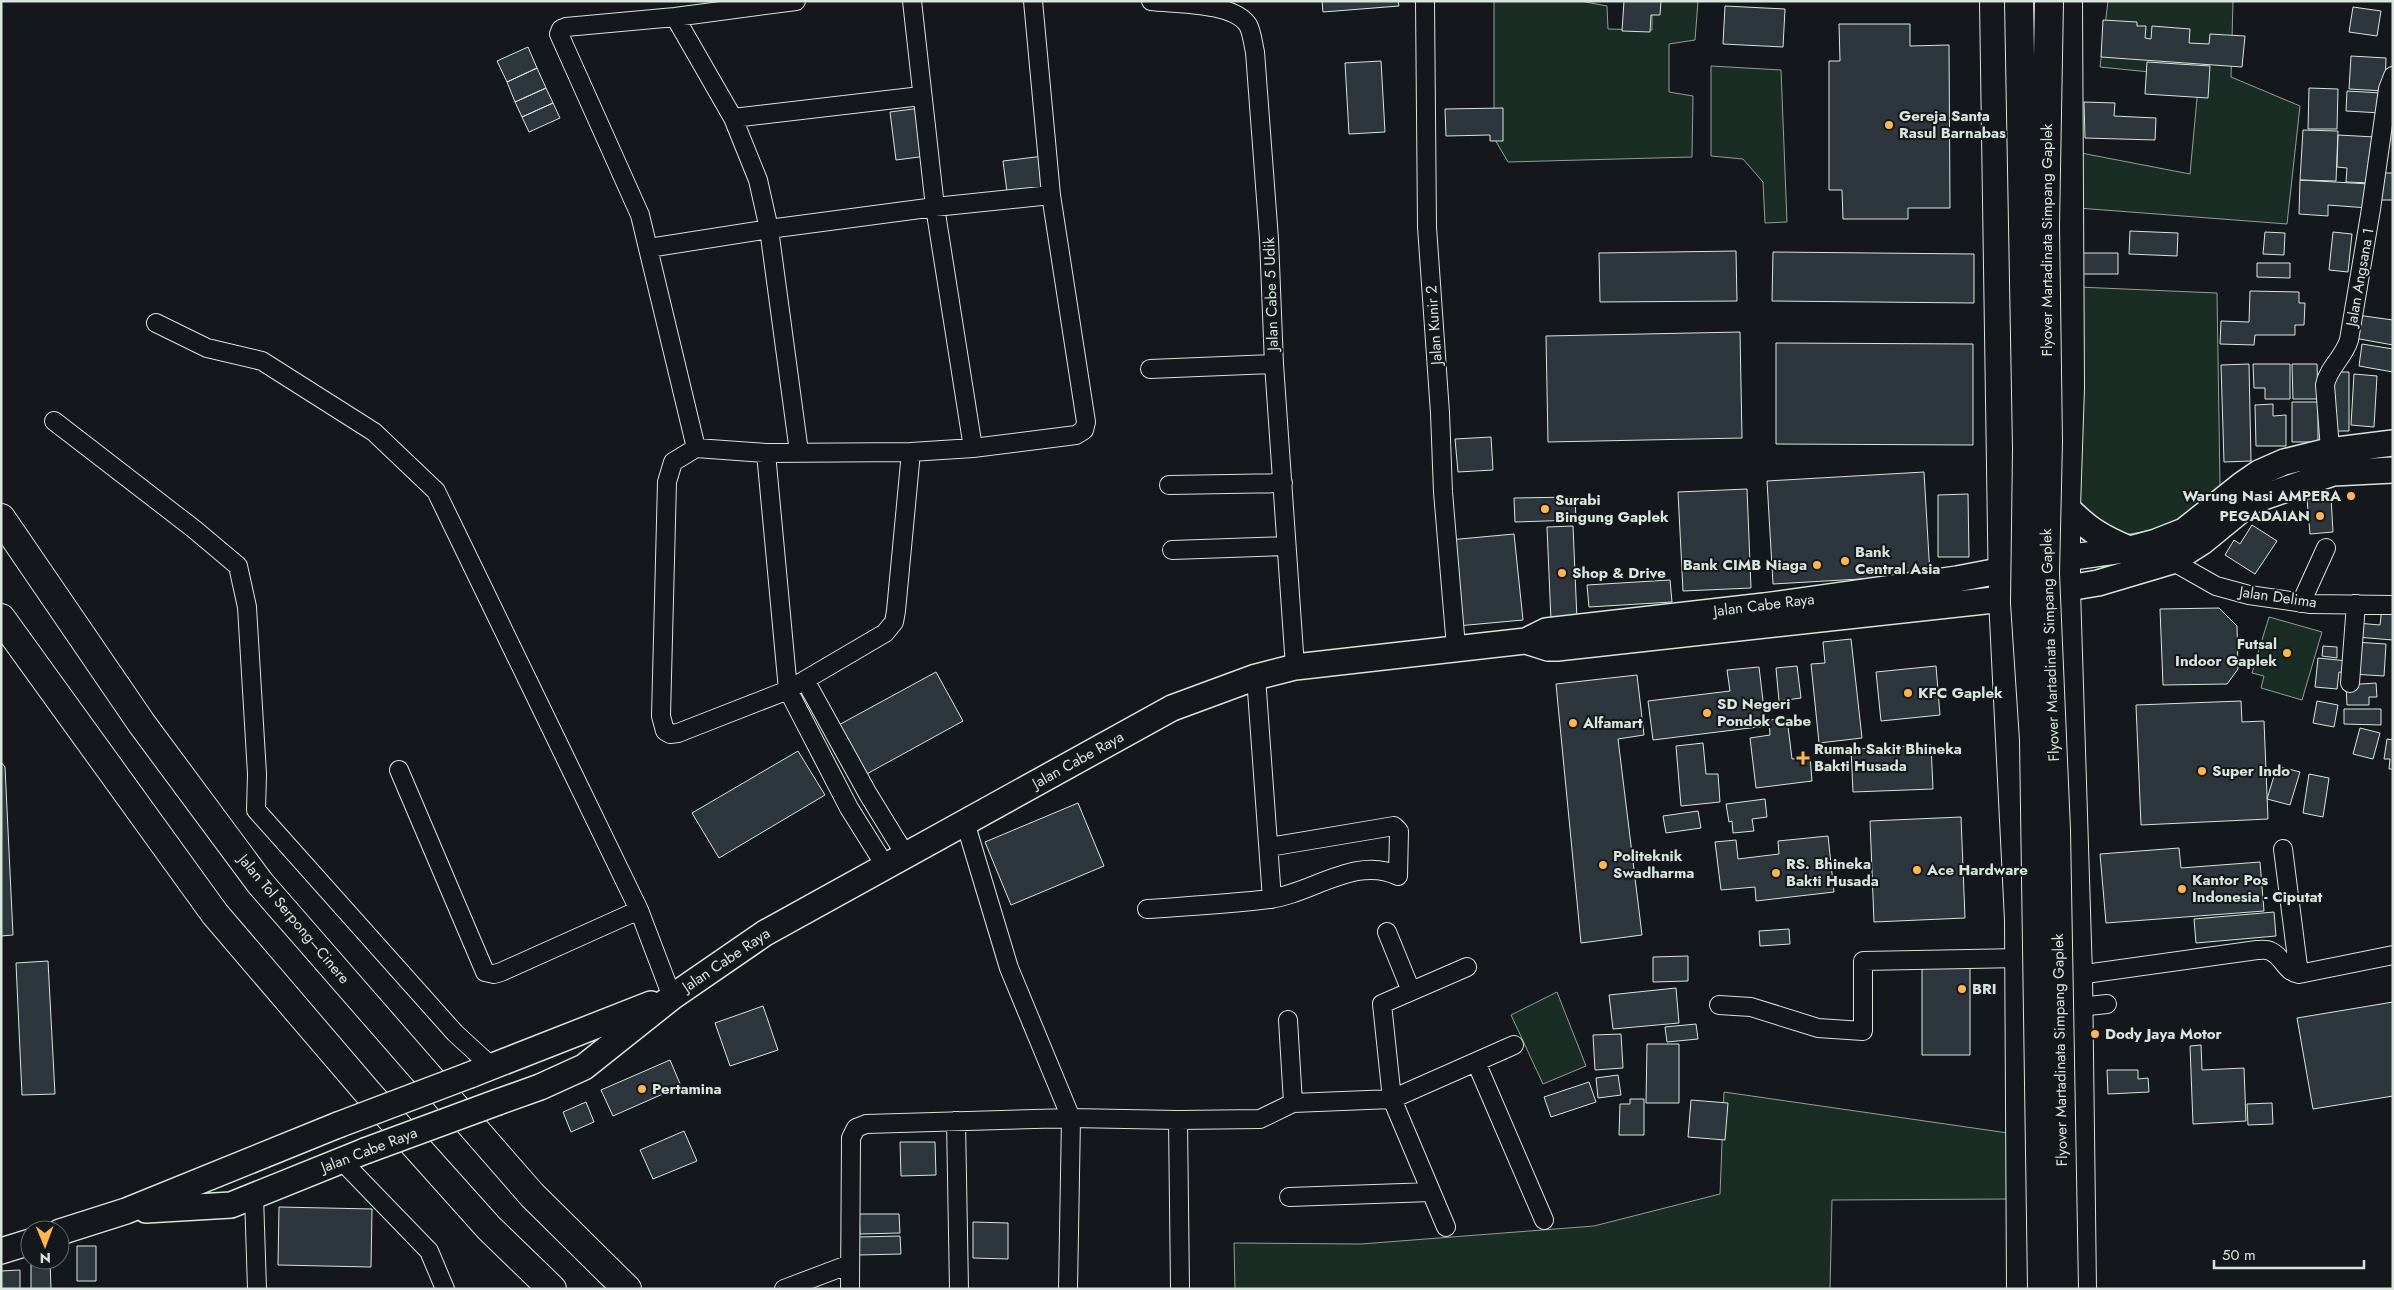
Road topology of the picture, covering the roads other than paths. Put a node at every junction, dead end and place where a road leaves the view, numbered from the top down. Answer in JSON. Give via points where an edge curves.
{"nodes":[{"id":1,"x":796,"y":1,"type":"edge"},
{"id":2,"x":912,"y":1,"type":"edge"},
{"id":3,"x":1033,"y":1,"type":"edge"},
{"id":4,"x":1151,"y":1,"type":"edge"},
{"id":5,"x":1425,"y":1,"type":"edge"},
{"id":6,"x":1994,"y":1,"type":"edge"},
{"id":7,"x":2019,"y":1,"type":"edge"},
{"id":8,"x":2049,"y":1,"type":"edge"},
{"id":9,"x":2068,"y":1,"type":"edge"},
{"id":10,"x":675,"y":17,"type":"junction"},
{"id":11,"x":2393,"y":76,"type":"edge"},
{"id":12,"x":922,"y":96,"type":"junction"},
{"id":13,"x":733,"y":118,"type":"junction"},
{"id":14,"x":1051,"y":195,"type":"junction"},
{"id":15,"x":935,"y":207,"type":"junction"},
{"id":16,"x":769,"y":229,"type":"junction"},
{"id":17,"x":649,"y":248,"type":"junction"},
{"id":18,"x":156,"y":323,"type":"dead end"},
{"id":19,"x":1274,"y":364,"type":"junction"},
{"id":20,"x":1150,"y":369,"type":"dead end"},
{"id":21,"x":54,"y":421,"type":"dead end"},
{"id":22,"x":2393,"y":443,"type":"edge"},
{"id":23,"x":696,"y":448,"type":"junction"},
{"id":24,"x":973,"y":448,"type":"junction"},
{"id":25,"x":799,"y":452,"type":"junction"},
{"id":26,"x":911,"y":452,"type":"junction"},
{"id":27,"x":766,"y":453,"type":"junction"},
{"id":28,"x":2331,"y":462,"type":"junction"},
{"id":29,"x":2393,"y":470,"type":"edge"},
{"id":30,"x":1283,"y":482,"type":"junction"},
{"id":31,"x":1169,"y":485,"type":"dead end"},
{"id":32,"x":2001,"y":504,"type":"junction"},
{"id":33,"x":2066,"y":507,"type":"junction"},
{"id":34,"x":1,"y":518,"type":"edge"},
{"id":35,"x":1286,"y":546,"type":"junction"},
{"id":36,"x":2326,"y":548,"type":"dead end"},
{"id":37,"x":2130,"y":549,"type":"junction"},
{"id":38,"x":1172,"y":550,"type":"dead end"},
{"id":39,"x":2066,"y":558,"type":"junction"},
{"id":40,"x":2172,"y":561,"type":"junction"},
{"id":41,"x":2003,"y":570,"type":"junction"},
{"id":42,"x":2066,"y":590,"type":"junction"},
{"id":43,"x":2003,"y":600,"type":"junction"},
{"id":44,"x":2301,"y":602,"type":"junction"},
{"id":45,"x":2356,"y":604,"type":"junction"},
{"id":46,"x":2393,"y":604,"type":"edge"},
{"id":47,"x":1,"y":618,"type":"edge"},
{"id":48,"x":1526,"y":640,"type":"junction"},
{"id":49,"x":1456,"y":647,"type":"junction"},
{"id":50,"x":2006,"y":654,"type":"junction"},
{"id":51,"x":2068,"y":654,"type":"junction"},
{"id":52,"x":1295,"y":667,"type":"junction"},
{"id":53,"x":1256,"y":677,"type":"junction"},
{"id":54,"x":806,"y":680,"type":"junction"},
{"id":55,"x":2350,"y":684,"type":"dead end"},
{"id":56,"x":788,"y":690,"type":"junction"},
{"id":57,"x":399,"y":770,"type":"dead end"},
{"id":58,"x":965,"y":822,"type":"junction"},
{"id":59,"x":1269,"y":847,"type":"junction"},
{"id":60,"x":2283,"y":849,"type":"dead end"},
{"id":61,"x":896,"y":862,"type":"junction"},
{"id":62,"x":1272,"y":899,"type":"junction"},
{"id":63,"x":1147,"y":909,"type":"dead end"},
{"id":64,"x":639,"y":910,"type":"junction"},
{"id":65,"x":1387,"y":932,"type":"dead end"},
{"id":66,"x":2393,"y":955,"type":"edge"},
{"id":67,"x":2020,"y":958,"type":"junction"},
{"id":68,"x":1467,"y":967,"type":"dead end"},
{"id":69,"x":2299,"y":974,"type":"junction"},
{"id":70,"x":2078,"y":975,"type":"junction"},
{"id":71,"x":1411,"y":991,"type":"junction"},
{"id":72,"x":672,"y":996,"type":"junction"},
{"id":73,"x":2107,"y":1004,"type":"dead end"},
{"id":74,"x":1719,"y":1005,"type":"dead end"},
{"id":75,"x":2079,"y":1007,"type":"junction"},
{"id":76,"x":1288,"y":1020,"type":"dead end"},
{"id":77,"x":1514,"y":1045,"type":"dead end"},
{"id":78,"x":1476,"y":1062,"type":"junction"},
{"id":79,"x":481,"y":1071,"type":"junction"},
{"id":80,"x":1392,"y":1099,"type":"junction"},
{"id":81,"x":1292,"y":1103,"type":"junction"},
{"id":82,"x":1071,"y":1118,"type":"junction"},
{"id":83,"x":1178,"y":1120,"type":"junction"},
{"id":84,"x":956,"y":1121,"type":"junction"},
{"id":85,"x":341,"y":1160,"type":"junction"},
{"id":86,"x":1431,"y":1192,"type":"junction"},
{"id":87,"x":254,"y":1196,"type":"junction"},
{"id":88,"x":1288,"y":1197,"type":"dead end"},
{"id":89,"x":126,"y":1211,"type":"junction"},
{"id":90,"x":1544,"y":1220,"type":"dead end"},
{"id":91,"x":1446,"y":1227,"type":"dead end"},
{"id":92,"x":70,"y":1229,"type":"edge"},
{"id":93,"x":20,"y":1245,"type":"edge"},
{"id":94,"x":1,"y":1251,"type":"edge"},
{"id":95,"x":850,"y":1264,"type":"junction"},
{"id":96,"x":257,"y":1289,"type":"edge"},
{"id":97,"x":445,"y":1289,"type":"edge"},
{"id":98,"x":552,"y":1289,"type":"edge"},
{"id":99,"x":627,"y":1289,"type":"edge"},
{"id":100,"x":784,"y":1289,"type":"edge"},
{"id":101,"x":850,"y":1289,"type":"edge"},
{"id":102,"x":959,"y":1289,"type":"edge"},
{"id":103,"x":1068,"y":1289,"type":"edge"},
{"id":104,"x":1180,"y":1289,"type":"edge"},
{"id":105,"x":2022,"y":1289,"type":"edge"},
{"id":106,"x":2042,"y":1289,"type":"edge"},
{"id":107,"x":2064,"y":1289,"type":"edge"},
{"id":108,"x":2082,"y":1289,"type":"edge"}],
"edges":[{"from":1,"to":10,"type":"street"},
{"from":2,"to":12,"type":"street"},
{"from":3,"to":14,"type":"street"},
{"from":4,"to":19,"type":"street","name":"Jalan Cabe 5 Udik","via":[[1221,8],[1248,25],[1257,72]]},
{"from":5,"to":49,"type":"street","name":"Jalan Kunir 2","via":[[1427,227]]},
{"from":6,"to":32,"type":"highway"},
{"from":7,"to":106,"type":"highway","name":"Flyover Martadinata Simpang Gaplek","bridge":true,"via":[[2028,449],[2025,603],[2034,750]]},
{"from":8,"to":107,"type":"highway","name":"Flyover Martadinata Simpang Gaplek","bridge":true,"via":[[2045,574],[2056,830]]},
{"from":9,"to":33,"type":"highway","via":[[2070,388]]},
{"from":10,"to":13,"type":"street"},
{"from":10,"to":17,"type":"street","via":[[566,27],[559,34],[640,215]]},
{"from":11,"to":28,"type":"street","name":"Jalan Angsana 1","via":[[2388,89],[2372,209],[2349,340],[2324,385]]},
{"from":12,"to":13,"type":"street"},
{"from":12,"to":15,"type":"street"},
{"from":13,"to":16,"type":"street","via":[[758,180]]},
{"from":14,"to":15,"type":"street"},
{"from":14,"to":24,"type":"street","via":[[1086,422],[1084,430],[1076,435]]},
{"from":15,"to":16,"type":"street"},
{"from":15,"to":24,"type":"street"},
{"from":16,"to":17,"type":"street"},
{"from":16,"to":25,"type":"street"},
{"from":17,"to":23,"type":"street"},
{"from":18,"to":64,"type":"street","via":[[207,348],[262,361],[374,432],[436,491]]},
{"from":19,"to":20,"type":"street"},
{"from":19,"to":30,"type":"street","name":"Jalan Cabe 5 Udik"},
{"from":21,"to":79,"type":"street","via":[[238,566],[247,607],[257,774],[256,810],[455,1033]]},
{"from":22,"to":28,"type":"main road"},
{"from":23,"to":27,"type":"street"},
{"from":23,"to":56,"type":"street","via":[[673,462],[667,482],[661,716],[664,731],[678,733]]},
{"from":24,"to":26,"type":"street"},
{"from":25,"to":26,"type":"street"},
{"from":25,"to":27,"type":"street"},
{"from":26,"to":54,"type":"street","via":[[894,622],[885,632]]},
{"from":27,"to":56,"type":"street"},
{"from":28,"to":29,"type":"main road"},
{"from":28,"to":37,"type":"main road","name":"Jalan Cabe Raya","via":[[2284,462],[2259,473],[2184,531]]},
{"from":28,"to":40,"type":"main road","name":"Jalan Cabe Raya","via":[[2252,501],[2202,542]]},
{"from":30,"to":31,"type":"street"},
{"from":30,"to":35,"type":"street","name":"Jalan Cabe 5 Udik"},
{"from":32,"to":33,"type":"highway","via":[[2022,512]]},
{"from":32,"to":41,"type":"highway"},
{"from":33,"to":37,"type":"main road","via":[[2086,528]]},
{"from":33,"to":39,"type":"highway"},
{"from":34,"to":99,"type":"highway","name":"Jalan Tol Serpong–Cinere","via":[[142,724],[260,883],[532,1195]]},
{"from":35,"to":38,"type":"street"},
{"from":35,"to":52,"type":"street","name":"Jalan Cabe 5 Udik"},
{"from":36,"to":44,"type":"street"},
{"from":37,"to":39,"type":"main road","name":"Jalan Cabe Raya"},
{"from":39,"to":41,"type":"main road","name":"Jalan Cabe Raya"},
{"from":39,"to":42,"type":"highway"},
{"from":40,"to":42,"type":"main road","name":"Jalan Cabe Raya"},
{"from":40,"to":44,"type":"street","name":"Jalan Delima","via":[[2227,590]]},
{"from":41,"to":43,"type":"highway"},
{"from":41,"to":48,"type":"main road","name":"Jalan Cabe Raya","via":[[1764,606],[1546,631]]},
{"from":42,"to":43,"type":"main road","name":"Jalan Cabe Raya"},
{"from":42,"to":51,"type":"highway"},
{"from":43,"to":48,"type":"main road","name":"Jalan Cabe Raya","via":[[1557,648]]},
{"from":43,"to":50,"type":"highway"},
{"from":44,"to":45,"type":"street","name":"Jalan Delima"},
{"from":45,"to":46,"type":"street","name":"Jalan Delima"},
{"from":45,"to":55,"type":"street"},
{"from":47,"to":98,"type":"highway","via":[[215,914],[489,1228]]},
{"from":48,"to":49,"type":"main road","name":"Jalan Cabe Raya"},
{"from":49,"to":52,"type":"main road","name":"Jalan Cabe Raya"},
{"from":50,"to":51,"type":"highway","via":[[2024,642],[2039,641]]},
{"from":50,"to":67,"type":"highway"},
{"from":51,"to":70,"type":"highway"},
{"from":52,"to":53,"type":"main road","name":"Jalan Cabe Raya"},
{"from":53,"to":58,"type":"main road","name":"Jalan Cabe Raya","via":[[1172,708]]},
{"from":53,"to":59,"type":"street"},
{"from":54,"to":56,"type":"street"},
{"from":54,"to":61,"type":"street","via":[[868,794]]},
{"from":56,"to":61,"type":"street","via":[[849,808]]},
{"from":57,"to":64,"type":"street","via":[[485,972],[501,972]]},
{"from":58,"to":61,"type":"main road","name":"Jalan Cabe Raya"},
{"from":58,"to":82,"type":"street","via":[[1009,968]]},
{"from":59,"to":62,"type":"street"},
{"from":59,"to":62,"type":"street","via":[[1391,826],[1399,831],[1398,876],[1385,870],[1362,870]]},
{"from":60,"to":69,"type":"street"},
{"from":61,"to":72,"type":"main road","name":"Jalan Cabe Raya","via":[[765,933]]},
{"from":62,"to":63,"type":"street"},
{"from":64,"to":72,"type":"street"},
{"from":65,"to":71,"type":"street"},
{"from":66,"to":69,"type":"street"},
{"from":67,"to":74,"type":"street","via":[[1863,961],[1863,1031],[1818,1028],[1751,1008]]},
{"from":67,"to":105,"type":"highway"},
{"from":68,"to":71,"type":"street"},
{"from":69,"to":70,"type":"street","via":[[2290,972],[2270,950],[2256,950]]},
{"from":70,"to":75,"type":"highway"},
{"from":71,"to":80,"type":"street","via":[[1382,1004]]},
{"from":72,"to":79,"type":"main road","name":"Jalan Cabe Raya"},
{"from":72,"to":85,"type":"main road","name":"Jalan Cabe Raya","bridge":true,"via":[[584,1067],[540,1087]]},
{"from":73,"to":75,"type":"street"},
{"from":75,"to":108,"type":"highway"},
{"from":76,"to":81,"type":"street"},
{"from":77,"to":78,"type":"street"},
{"from":78,"to":80,"type":"street"},
{"from":78,"to":90,"type":"street"},
{"from":79,"to":89,"type":"main road","name":"Jalan Cabe Raya","bridge":true,"via":[[338,1124]]},
{"from":80,"to":81,"type":"street"},
{"from":80,"to":86,"type":"street"},
{"from":81,"to":83,"type":"street","via":[[1260,1119]]},
{"from":82,"to":83,"type":"street"},
{"from":82,"to":84,"type":"street"},
{"from":82,"to":103,"type":"street"},
{"from":83,"to":104,"type":"street"},
{"from":84,"to":95,"type":"street","via":[[866,1124],[852,1132]]},
{"from":84,"to":102,"type":"street"},
{"from":85,"to":87,"type":"main road","name":"Jalan Cabe Raya"},
{"from":85,"to":97,"type":"street","via":[[429,1251]]},
{"from":86,"to":88,"type":"street"},
{"from":86,"to":91,"type":"street"},
{"from":87,"to":89,"type":"main road","name":"Jalan Cabe Raya","via":[[231,1205]]},
{"from":87,"to":96,"type":"street"},
{"from":89,"to":92,"type":"main road","name":"Jalan Cabe Raya"},
{"from":93,"to":94,"type":"main road"},
{"from":95,"to":100,"type":"street"},
{"from":95,"to":101,"type":"street"}]}
